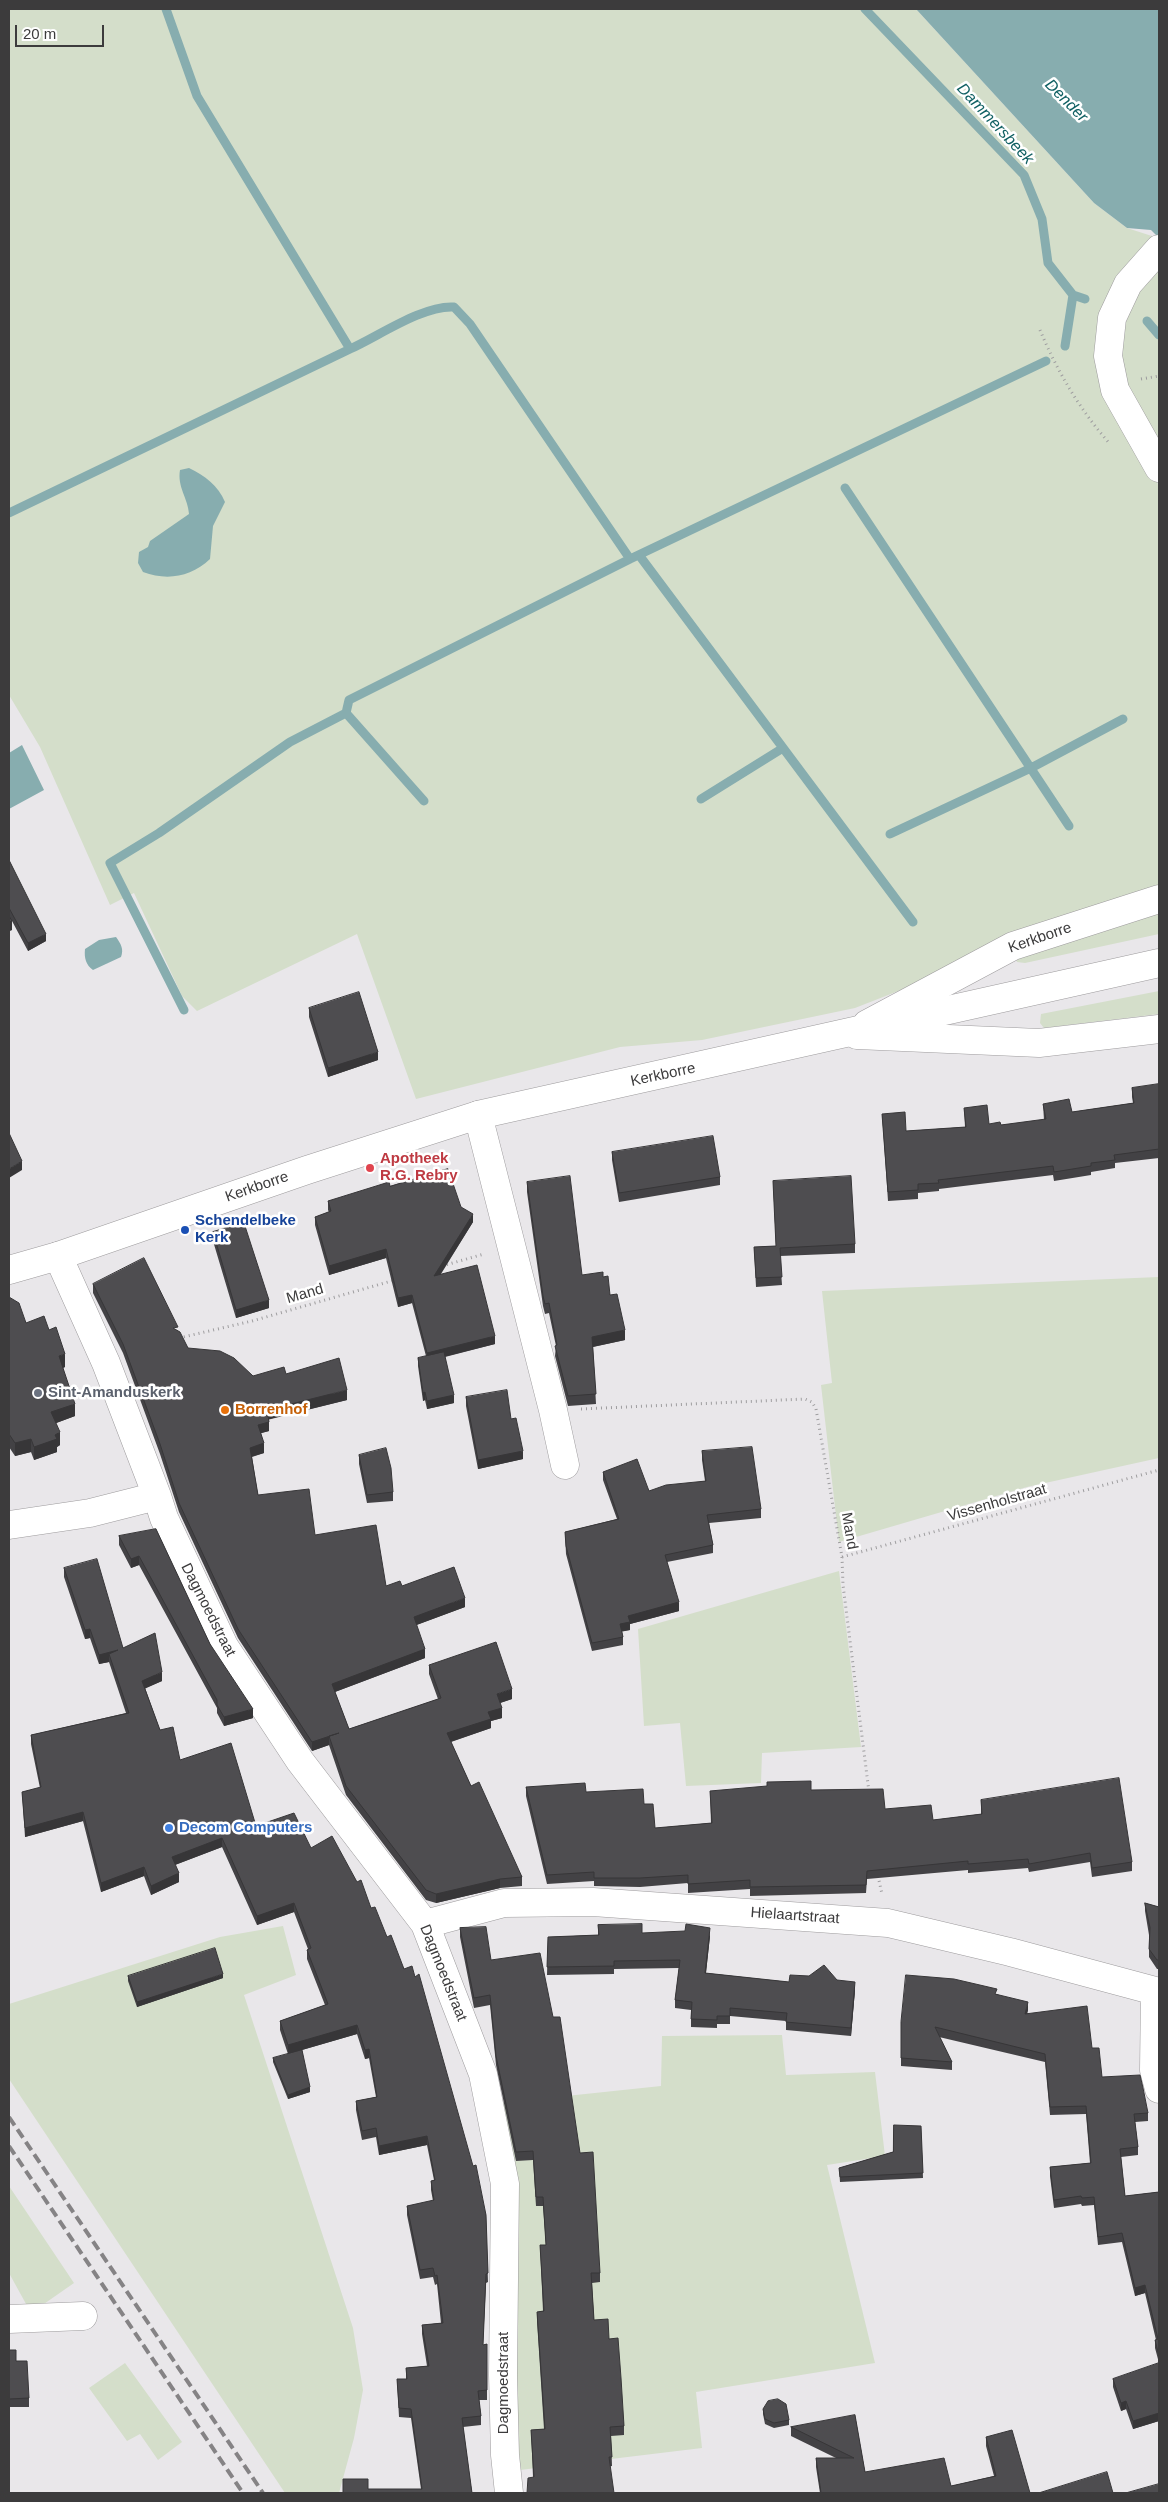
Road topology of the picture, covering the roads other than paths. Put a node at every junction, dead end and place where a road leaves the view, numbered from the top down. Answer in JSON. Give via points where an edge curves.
{"nodes":[{"id":1,"x":1159,"y":249,"type":"edge"},
{"id":2,"x":1159,"y":468,"type":"edge"},
{"id":3,"x":1159,"y":899,"type":"edge"},
{"id":4,"x":1159,"y":963,"type":"edge"},
{"id":5,"x":1159,"y":1029,"type":"edge"},
{"id":6,"x":848,"y":1034,"type":"junction"},
{"id":7,"x":478,"y":1115,"type":"junction"},
{"id":8,"x":58,"y":1256,"type":"junction"},
{"id":9,"x":10,"y":1268,"type":"edge"},
{"id":10,"x":565,"y":1465,"type":"dead end"},
{"id":11,"x":158,"y":1496,"type":"junction"},
{"id":12,"x":9,"y":1525,"type":"edge"},
{"id":13,"x":425,"y":1924,"type":"junction"},
{"id":14,"x":1157,"y":1991,"type":"edge"},
{"id":15,"x":1159,"y":2089,"type":"edge"},
{"id":16,"x":83,"y":2316,"type":"dead end"},
{"id":17,"x":9,"y":2318,"type":"edge"},
{"id":18,"x":509,"y":2493,"type":"edge"}],
"edges":[{"from":1,"to":2,"type":"street","via":[[1128,284],[1112,318],[1108,356],[1115,390]]},
{"from":3,"to":6,"type":"street","name":"Kerkborre","via":[[1013,946]]},
{"from":4,"to":6,"type":"street","name":"Kerkborre"},
{"from":5,"to":6,"type":"street","name":"Kerkborre","via":[[1039,1043]]},
{"from":6,"to":7,"type":"street","name":"Kerkborre"},
{"from":7,"to":8,"type":"street","name":"Kerkborre"},
{"from":7,"to":10,"type":"street"},
{"from":8,"to":9,"type":"street","name":"Kerkborre"},
{"from":8,"to":11,"type":"street","name":"Dagmoedstraat","via":[[106,1363]]},
{"from":11,"to":12,"type":"street","via":[[90,1513]]},
{"from":11,"to":13,"type":"street","name":"Dagmoedstraat","via":[[164,1518],[224,1646],[300,1761]]},
{"from":13,"to":14,"type":"street","name":"Hielaartstraat","via":[[504,1903],[593,1902],[888,1923]]},
{"from":13,"to":18,"type":"street","name":"Dagmoedstraat","via":[[483,2074],[505,2184],[505,2455]]},
{"from":14,"to":15,"type":"street","via":[[1154,2070]]},
{"from":16,"to":17,"type":"street"}]}
